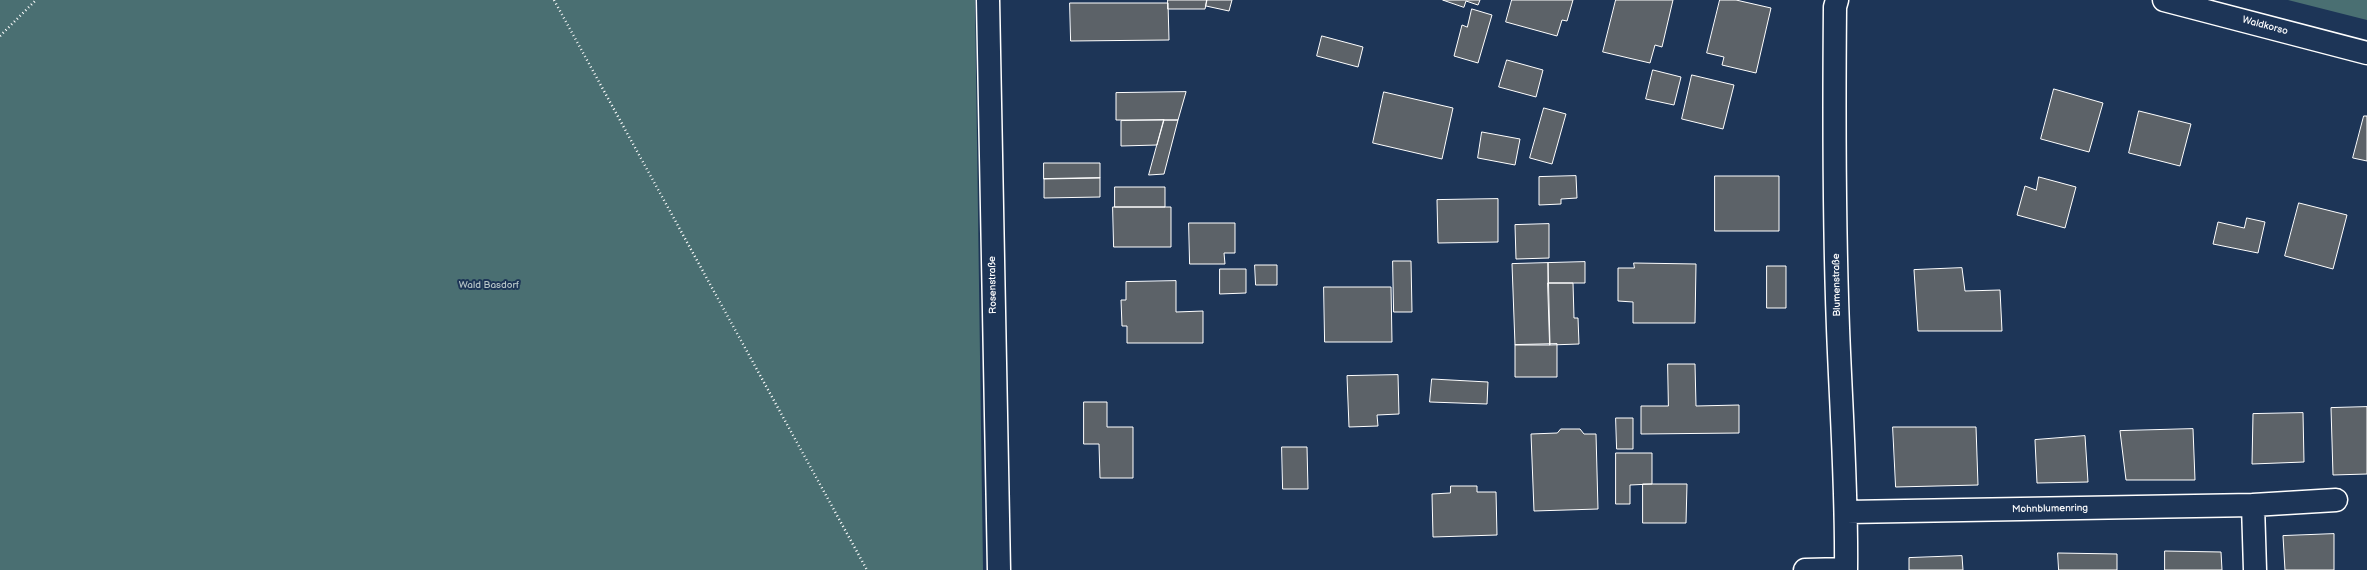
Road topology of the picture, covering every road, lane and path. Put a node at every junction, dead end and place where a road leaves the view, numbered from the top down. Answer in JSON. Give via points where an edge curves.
{"nodes":[{"id":1,"x":36,"y":0,"type":"edge"},
{"id":2,"x":554,"y":0,"type":"edge"},
{"id":3,"x":988,"y":0,"type":"edge"},
{"id":4,"x":1837,"y":0,"type":"edge"},
{"id":5,"x":2164,"y":0,"type":"edge"},
{"id":6,"x":0,"y":36,"type":"edge"},
{"id":7,"x":2367,"y":53,"type":"edge"},
{"id":8,"x":2336,"y":500,"type":"dead end"},
{"id":9,"x":2253,"y":505,"type":"junction"},
{"id":10,"x":1847,"y":512,"type":"junction"},
{"id":11,"x":867,"y":570,"type":"edge"},
{"id":12,"x":999,"y":570,"type":"edge"},
{"id":13,"x":1805,"y":570,"type":"edge"},
{"id":14,"x":1846,"y":570,"type":"edge"},
{"id":15,"x":2255,"y":570,"type":"edge"}],
"edges":[{"from":1,"to":6,"type":"path"},
{"from":2,"to":11,"type":"path"},
{"from":3,"to":12,"type":"street","name":"Rosenstraße"},
{"from":4,"to":10,"type":"street","name":"Blumenstraße","via":[[1834,114],[1836,239]]},
{"from":5,"to":7,"type":"street","name":"Waldkorso"},
{"from":8,"to":9,"type":"street","name":"Mohnblumenring"},
{"from":9,"to":10,"type":"street","name":"Mohnblumenring"},
{"from":9,"to":15,"type":"street"},
{"from":10,"to":14,"type":"street","name":"Blumenstraße"},
{"from":13,"to":14,"type":"street"}]}
